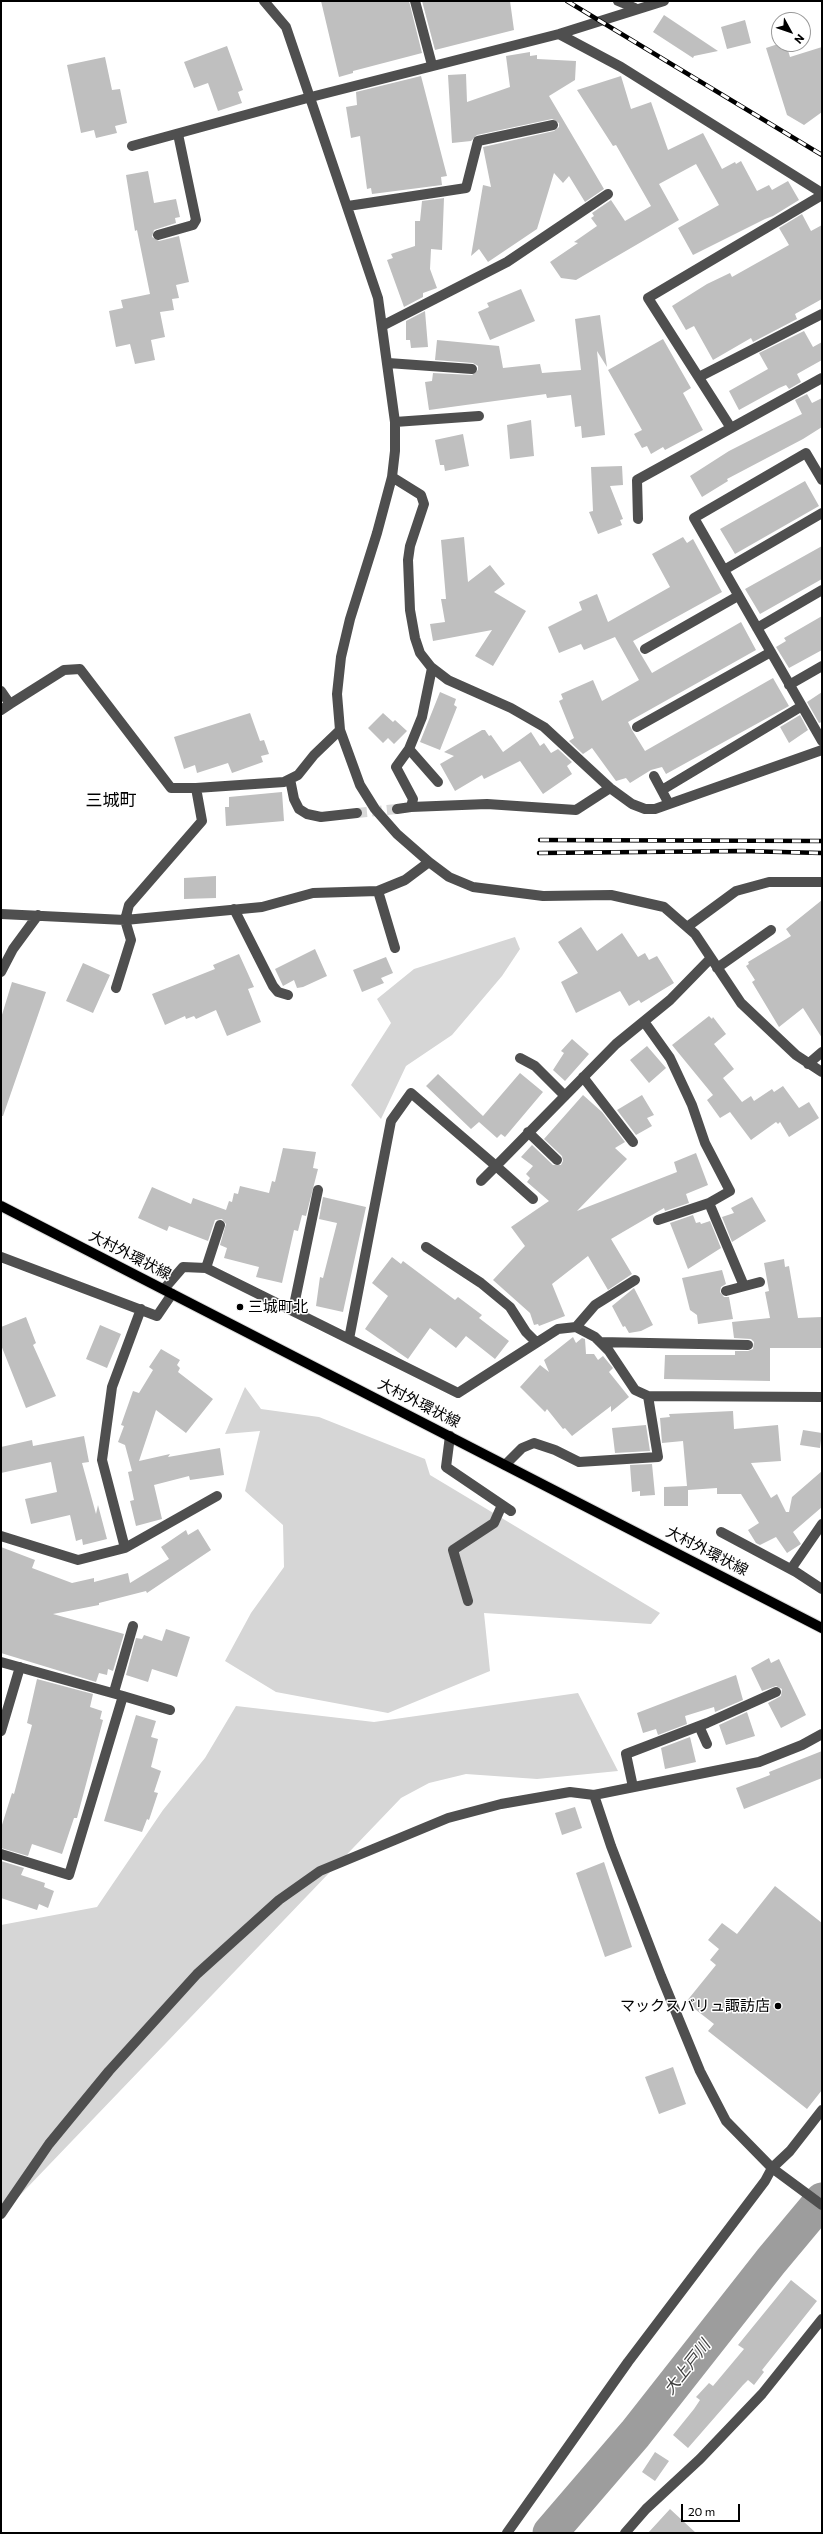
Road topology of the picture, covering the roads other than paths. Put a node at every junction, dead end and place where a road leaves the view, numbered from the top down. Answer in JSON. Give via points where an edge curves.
{"nodes":[{"id":1,"x":415,"y":1,"type":"edge"},
{"id":2,"x":618,"y":1,"type":"edge"},
{"id":3,"x":664,"y":1,"type":"edge"},
{"id":4,"x":268,"y":2,"type":"edge"},
{"id":5,"x":635,"y":8,"type":"junction"},
{"id":6,"x":559,"y":34,"type":"junction"},
{"id":7,"x":432,"y":65,"type":"junction"},
{"id":8,"x":311,"y":97,"type":"junction"},
{"id":9,"x":553,"y":125,"type":"dead end"},
{"id":10,"x":178,"y":134,"type":"junction"},
{"id":11,"x":132,"y":146,"type":"dead end"},
{"id":12,"x":608,"y":194,"type":"dead end"},
{"id":13,"x":822,"y":194,"type":"edge"},
{"id":14,"x":348,"y":206,"type":"junction"},
{"id":15,"x":158,"y":235,"type":"dead end"},
{"id":16,"x":822,"y":314,"type":"edge"},
{"id":17,"x":382,"y":326,"type":"junction"},
{"id":18,"x":388,"y":363,"type":"junction"},
{"id":19,"x":472,"y":369,"type":"dead end"},
{"id":20,"x":699,"y":377,"type":"junction"},
{"id":21,"x":822,"y":378,"type":"edge"},
{"id":22,"x":479,"y":416,"type":"dead end"},
{"id":23,"x":395,"y":422,"type":"junction"},
{"id":24,"x":731,"y":428,"type":"junction"},
{"id":25,"x":392,"y":477,"type":"junction"},
{"id":26,"x":822,"y":480,"type":"edge"},
{"id":27,"x":822,"y":513,"type":"edge"},
{"id":28,"x":638,"y":519,"type":"dead end"},
{"id":29,"x":724,"y":570,"type":"junction"},
{"id":30,"x":822,"y":590,"type":"edge"},
{"id":31,"x":738,"y":596,"type":"junction"},
{"id":32,"x":757,"y":628,"type":"junction"},
{"id":33,"x":645,"y":649,"type":"dead end"},
{"id":34,"x":771,"y":652,"type":"junction"},
{"id":35,"x":822,"y":666,"type":"edge"},
{"id":36,"x":432,"y":668,"type":"junction"},
{"id":37,"x":789,"y":685,"type":"junction"},
{"id":38,"x":1,"y":691,"type":"edge"},
{"id":39,"x":10,"y":704,"type":"junction"},
{"id":40,"x":802,"y":706,"type":"junction"},
{"id":41,"x":1,"y":710,"type":"edge"},
{"id":42,"x":637,"y":727,"type":"dead end"},
{"id":43,"x":340,"y":730,"type":"junction"},
{"id":44,"x":822,"y":741,"type":"edge"},
{"id":45,"x":410,"y":749,"type":"junction"},
{"id":46,"x":822,"y":750,"type":"edge"},
{"id":47,"x":654,"y":776,"type":"dead end"},
{"id":48,"x":290,"y":779,"type":"junction"},
{"id":49,"x":438,"y":782,"type":"dead end"},
{"id":50,"x":196,"y":788,"type":"junction"},
{"id":51,"x":610,"y":788,"type":"junction"},
{"id":52,"x":662,"y":790,"type":"junction"},
{"id":53,"x":669,"y":804,"type":"junction"},
{"id":54,"x":411,"y":807,"type":"junction"},
{"id":55,"x":397,"y":809,"type":"tunnel mouth"},
{"id":56,"x":357,"y":813,"type":"tunnel mouth"},
{"id":57,"x":429,"y":862,"type":"junction"},
{"id":58,"x":822,"y":882,"type":"edge"},
{"id":59,"x":378,"y":891,"type":"junction"},
{"id":60,"x":234,"y":909,"type":"junction"},
{"id":61,"x":1,"y":914,"type":"edge"},
{"id":62,"x":38,"y":915,"type":"junction"},
{"id":63,"x":125,"y":920,"type":"junction"},
{"id":64,"x":687,"y":927,"type":"junction"},
{"id":65,"x":771,"y":930,"type":"dead end"},
{"id":66,"x":395,"y":948,"type":"dead end"},
{"id":67,"x":711,"y":958,"type":"junction"},
{"id":68,"x":717,"y":968,"type":"junction"},
{"id":69,"x":1,"y":972,"type":"edge"},
{"id":70,"x":116,"y":988,"type":"dead end"},
{"id":71,"x":288,"y":995,"type":"dead end"},
{"id":72,"x":645,"y":1023,"type":"junction"},
{"id":73,"x":822,"y":1052,"type":"edge"},
{"id":74,"x":520,"y":1058,"type":"dead end"},
{"id":75,"x":808,"y":1064,"type":"junction"},
{"id":76,"x":822,"y":1072,"type":"edge"},
{"id":77,"x":584,"y":1077,"type":"junction"},
{"id":78,"x":564,"y":1096,"type":"junction"},
{"id":79,"x":528,"y":1132,"type":"junction"},
{"id":80,"x":633,"y":1142,"type":"dead end"},
{"id":81,"x":557,"y":1160,"type":"dead end"},
{"id":82,"x":496,"y":1166,"type":"junction"},
{"id":83,"x":481,"y":1181,"type":"dead end"},
{"id":84,"x":318,"y":1190,"type":"dead end"},
{"id":85,"x":533,"y":1199,"type":"dead end"},
{"id":86,"x":709,"y":1203,"type":"junction"},
{"id":87,"x":1,"y":1206,"type":"edge"},
{"id":88,"x":658,"y":1220,"type":"dead end"},
{"id":89,"x":220,"y":1225,"type":"dead end"},
{"id":90,"x":426,"y":1247,"type":"dead end"},
{"id":91,"x":1,"y":1257,"type":"edge"},
{"id":92,"x":206,"y":1268,"type":"junction"},
{"id":93,"x":635,"y":1280,"type":"dead end"},
{"id":94,"x":760,"y":1282,"type":"dead end"},
{"id":95,"x":744,"y":1286,"type":"junction"},
{"id":96,"x":726,"y":1290,"type":"dead end"},
{"id":97,"x":168,"y":1292,"type":"junction"},
{"id":98,"x":140,"y":1309,"type":"junction"},
{"id":99,"x":293,"y":1310,"type":"junction"},
{"id":100,"x":576,"y":1327,"type":"junction"},
{"id":101,"x":349,"y":1339,"type":"junction"},
{"id":102,"x":536,"y":1342,"type":"junction"},
{"id":103,"x":600,"y":1342,"type":"junction"},
{"id":104,"x":748,"y":1345,"type":"dead end"},
{"id":105,"x":648,"y":1396,"type":"junction"},
{"id":106,"x":822,"y":1397,"type":"edge"},
{"id":107,"x":450,"y":1436,"type":"junction"},
{"id":108,"x":505,"y":1465,"type":"junction"},
{"id":109,"x":217,"y":1496,"type":"dead end"},
{"id":110,"x":502,"y":1505,"type":"junction"},
{"id":111,"x":511,"y":1512,"type":"dead end"},
{"id":112,"x":822,"y":1524,"type":"edge"},
{"id":113,"x":721,"y":1532,"type":"dead end"},
{"id":114,"x":1,"y":1536,"type":"edge"},
{"id":115,"x":126,"y":1548,"type":"junction"},
{"id":116,"x":791,"y":1569,"type":"junction"},
{"id":117,"x":822,"y":1589,"type":"edge"},
{"id":118,"x":468,"y":1601,"type":"dead end"},
{"id":119,"x":133,"y":1626,"type":"dead end"},
{"id":120,"x":822,"y":1628,"type":"edge"},
{"id":121,"x":1,"y":1662,"type":"edge"},
{"id":122,"x":20,"y":1667,"type":"junction"},
{"id":123,"x":776,"y":1692,"type":"dead end"},
{"id":124,"x":118,"y":1694,"type":"junction"},
{"id":125,"x":170,"y":1710,"type":"dead end"},
{"id":126,"x":698,"y":1726,"type":"junction"},
{"id":127,"x":1,"y":1731,"type":"edge"},
{"id":128,"x":822,"y":1734,"type":"edge"},
{"id":129,"x":707,"y":1744,"type":"dead end"},
{"id":130,"x":633,"y":1787,"type":"junction"},
{"id":131,"x":594,"y":1795,"type":"junction"},
{"id":132,"x":1,"y":1854,"type":"edge"},
{"id":133,"x":822,"y":2110,"type":"edge"},
{"id":134,"x":772,"y":2168,"type":"junction"},
{"id":135,"x":822,"y":2205,"type":"edge"},
{"id":136,"x":1,"y":2214,"type":"edge"},
{"id":137,"x":822,"y":2319,"type":"edge"},
{"id":138,"x":507,"y":2533,"type":"edge"},
{"id":139,"x":625,"y":2533,"type":"edge"}],
"edges":[{"from":1,"to":7,"type":"street"},
{"from":2,"to":5,"type":"street"},
{"from":3,"to":5,"type":"street"},
{"from":4,"to":8,"type":"street","via":[[286,26]]},
{"from":5,"to":6,"type":"street","via":[[604,22]]},
{"from":6,"to":7,"type":"street"},
{"from":6,"to":13,"type":"street","via":[[621,67]]},
{"from":7,"to":8,"type":"street"},
{"from":8,"to":10,"type":"street"},
{"from":8,"to":14,"type":"street"},
{"from":9,"to":14,"type":"street","via":[[478,141],[466,188]]},
{"from":10,"to":11,"type":"street"},
{"from":10,"to":15,"type":"street","via":[[196,220],[193,225]]},
{"from":12,"to":17,"type":"street","via":[[507,262]]},
{"from":13,"to":20,"type":"street","via":[[648,298]]},
{"from":14,"to":17,"type":"street","via":[[378,298]]},
{"from":16,"to":20,"type":"street"},
{"from":17,"to":18,"type":"street"},
{"from":18,"to":19,"type":"street"},
{"from":18,"to":23,"type":"street"},
{"from":20,"to":24,"type":"street"},
{"from":21,"to":24,"type":"street"},
{"from":22,"to":23,"type":"street"},
{"from":23,"to":25,"type":"street"},
{"from":24,"to":28,"type":"street","via":[[637,480]]},
{"from":25,"to":36,"type":"street","via":[[421,496],[424,504],[410,546],[408,580],[415,638],[420,653]]},
{"from":25,"to":43,"type":"street","via":[[341,657],[337,694]]},
{"from":26,"to":29,"type":"street","via":[[806,452],[694,518]]},
{"from":27,"to":29,"type":"street"},
{"from":29,"to":31,"type":"street"},
{"from":30,"to":32,"type":"street"},
{"from":31,"to":32,"type":"street"},
{"from":31,"to":33,"type":"street"},
{"from":32,"to":34,"type":"street"},
{"from":34,"to":37,"type":"street"},
{"from":34,"to":42,"type":"street"},
{"from":35,"to":37,"type":"street"},
{"from":36,"to":45,"type":"street","via":[[422,717]]},
{"from":36,"to":51,"type":"street","via":[[448,680],[511,708],[544,727]]},
{"from":37,"to":40,"type":"street"},
{"from":38,"to":39,"type":"street"},
{"from":39,"to":41,"type":"street"},
{"from":39,"to":50,"type":"street","via":[[64,670],[80,669],[171,788]]},
{"from":40,"to":44,"type":"street"},
{"from":40,"to":52,"type":"street"},
{"from":43,"to":48,"type":"street","via":[[314,755],[298,776]]},
{"from":43,"to":57,"type":"street","via":[[360,785],[376,809],[397,834]]},
{"from":45,"to":49,"type":"street"},
{"from":45,"to":54,"type":"street","via":[[396,767],[413,799]]},
{"from":46,"to":53,"type":"street"},
{"from":47,"to":52,"type":"street"},
{"from":48,"to":50,"type":"street","via":[[284,782]]},
{"from":48,"to":56,"type":"street","via":[[294,799],[299,809],[307,814],[321,817]]},
{"from":50,"to":63,"type":"street","via":[[202,821],[129,905]]},
{"from":51,"to":53,"type":"street","via":[[632,804],[645,809],[655,809]]},
{"from":51,"to":54,"type":"street","via":[[576,810],[487,804]]},
{"from":52,"to":53,"type":"street"},
{"from":54,"to":55,"type":"street"},
{"from":57,"to":59,"type":"street","via":[[405,880]]},
{"from":57,"to":64,"type":"street","via":[[449,877],[473,887],[543,896],[611,895],[664,907]]},
{"from":58,"to":64,"type":"street","via":[[769,882],[736,891]]},
{"from":59,"to":60,"type":"street","via":[[313,893],[262,907]]},
{"from":59,"to":66,"type":"street"},
{"from":60,"to":63,"type":"street"},
{"from":60,"to":71,"type":"street","via":[[273,986],[278,992]]},
{"from":61,"to":62,"type":"street"},
{"from":62,"to":63,"type":"street"},
{"from":62,"to":69,"type":"street","via":[[13,949]]},
{"from":63,"to":70,"type":"street","via":[[131,940]]},
{"from":64,"to":67,"type":"street","via":[[695,934]]},
{"from":65,"to":68,"type":"street"},
{"from":67,"to":68,"type":"street"},
{"from":67,"to":72,"type":"street"},
{"from":68,"to":75,"type":"street","via":[[740,1003]]},
{"from":72,"to":77,"type":"street","via":[[616,1044]]},
{"from":72,"to":86,"type":"street","via":[[670,1058],[692,1105],[705,1143],[730,1191]]},
{"from":73,"to":75,"type":"street"},
{"from":74,"to":78,"type":"street","via":[[535,1066]]},
{"from":75,"to":76,"type":"street"},
{"from":77,"to":78,"type":"street"},
{"from":77,"to":80,"type":"street"},
{"from":78,"to":79,"type":"street"},
{"from":79,"to":81,"type":"street"},
{"from":79,"to":82,"type":"street"},
{"from":82,"to":83,"type":"street"},
{"from":82,"to":85,"type":"street"},
{"from":82,"to":101,"type":"street","via":[[411,1093],[391,1121]]},
{"from":84,"to":99,"type":"street"},
{"from":86,"to":88,"type":"street"},
{"from":86,"to":95,"type":"street"},
{"from":87,"to":97,"type":"main road","name":"大村外環状線"},
{"from":89,"to":92,"type":"street"},
{"from":90,"to":102,"type":"street","via":[[481,1283],[510,1307],[526,1332]]},
{"from":91,"to":98,"type":"street"},
{"from":92,"to":97,"type":"street","via":[[183,1267]]},
{"from":92,"to":99,"type":"street"},
{"from":93,"to":100,"type":"street","via":[[595,1305]]},
{"from":94,"to":95,"type":"street"},
{"from":95,"to":96,"type":"street"},
{"from":97,"to":98,"type":"street","via":[[158,1316]]},
{"from":97,"to":107,"type":"main road","name":"大村外環状線"},
{"from":98,"to":115,"type":"street","via":[[112,1387],[102,1460]]},
{"from":99,"to":101,"type":"street"},
{"from":100,"to":102,"type":"street","via":[[558,1329]]},
{"from":100,"to":103,"type":"street"},
{"from":101,"to":102,"type":"street","via":[[458,1393]]},
{"from":103,"to":104,"type":"street"},
{"from":103,"to":105,"type":"street","via":[[635,1390]]},
{"from":105,"to":106,"type":"street"},
{"from":105,"to":108,"type":"street","via":[[658,1457],[579,1462],[534,1443],[522,1448]]},
{"from":107,"to":108,"type":"main road","name":"大村外環状線"},
{"from":107,"to":110,"type":"street","via":[[446,1467]]},
{"from":108,"to":120,"type":"main road","name":"大村外環状線"},
{"from":109,"to":115,"type":"street"},
{"from":110,"to":111,"type":"street"},
{"from":110,"to":118,"type":"street","via":[[494,1523],[452,1550]]},
{"from":112,"to":116,"type":"street"},
{"from":113,"to":116,"type":"street"},
{"from":114,"to":115,"type":"street","via":[[78,1560]]},
{"from":116,"to":117,"type":"street"},
{"from":119,"to":124,"type":"street"},
{"from":121,"to":122,"type":"street"},
{"from":122,"to":124,"type":"street"},
{"from":122,"to":127,"type":"street"},
{"from":123,"to":126,"type":"street"},
{"from":124,"to":125,"type":"street"},
{"from":124,"to":132,"type":"street","via":[[69,1874]]},
{"from":126,"to":129,"type":"street"},
{"from":126,"to":130,"type":"street","via":[[626,1754]]},
{"from":128,"to":130,"type":"street","via":[[759,1762]]},
{"from":130,"to":131,"type":"street"},
{"from":131,"to":134,"type":"street","via":[[611,1846],[700,2071],[726,2120]]},
{"from":131,"to":136,"type":"street","via":[[570,1792],[501,1804],[448,1818],[320,1871],[279,1900],[197,1974],[109,2071],[49,2144]]},
{"from":133,"to":134,"type":"street","via":[[790,2151]]},
{"from":134,"to":135,"type":"street"},
{"from":134,"to":138,"type":"street","via":[[765,2181],[623,2368]]},
{"from":137,"to":139,"type":"street","via":[[762,2394]]}]}
